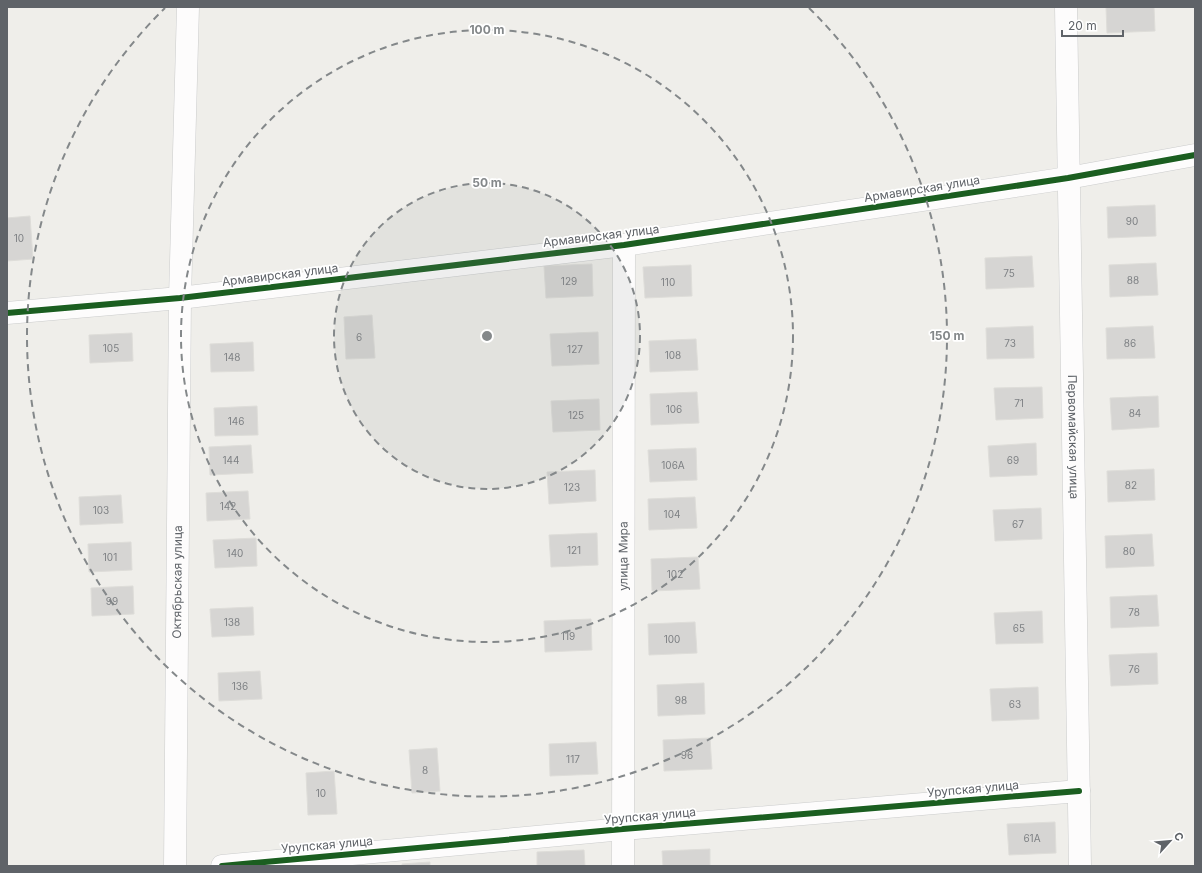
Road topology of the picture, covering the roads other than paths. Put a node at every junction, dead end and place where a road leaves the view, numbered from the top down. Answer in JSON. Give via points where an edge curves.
{"nodes":[{"id":1,"x":188,"y":7,"type":"edge"},
{"id":2,"x":1066,"y":7,"type":"edge"},
{"id":3,"x":1195,"y":155,"type":"edge"},
{"id":4,"x":1068,"y":178,"type":"junction"},
{"id":5,"x":624,"y":245,"type":"junction"},
{"id":6,"x":180,"y":298,"type":"junction"},
{"id":7,"x":7,"y":313,"type":"edge"},
{"id":8,"x":1079,"y":791,"type":"junction"},
{"id":9,"x":623,"y":829,"type":"junction"},
{"id":10,"x":175,"y":866,"type":"edge"},
{"id":11,"x":222,"y":866,"type":"edge"},
{"id":12,"x":623,"y":866,"type":"edge"},
{"id":13,"x":1080,"y":866,"type":"edge"}],
"edges":[{"from":1,"to":6,"type":"street","name":"Октябрьская улица"},
{"from":2,"to":4,"type":"street","name":"Первомайская улица"},
{"from":3,"to":4,"type":"street","name":"Армавирская улица"},
{"from":4,"to":5,"type":"street","name":"Армавирская улица"},
{"from":4,"to":8,"type":"street","name":"Первомайская улица"},
{"from":5,"to":6,"type":"street","name":"Армавирская улица"},
{"from":5,"to":9,"type":"street","name":"улица Мира"},
{"from":6,"to":7,"type":"street","name":"Армавирская улица"},
{"from":6,"to":10,"type":"street","name":"Октябрьская улица"},
{"from":8,"to":9,"type":"street","name":"Урупская улица"},
{"from":8,"to":13,"type":"street","name":"Первомайская улица"},
{"from":9,"to":11,"type":"street","name":"Урупская улица"},
{"from":9,"to":12,"type":"street","name":"улица Мира"}]}
